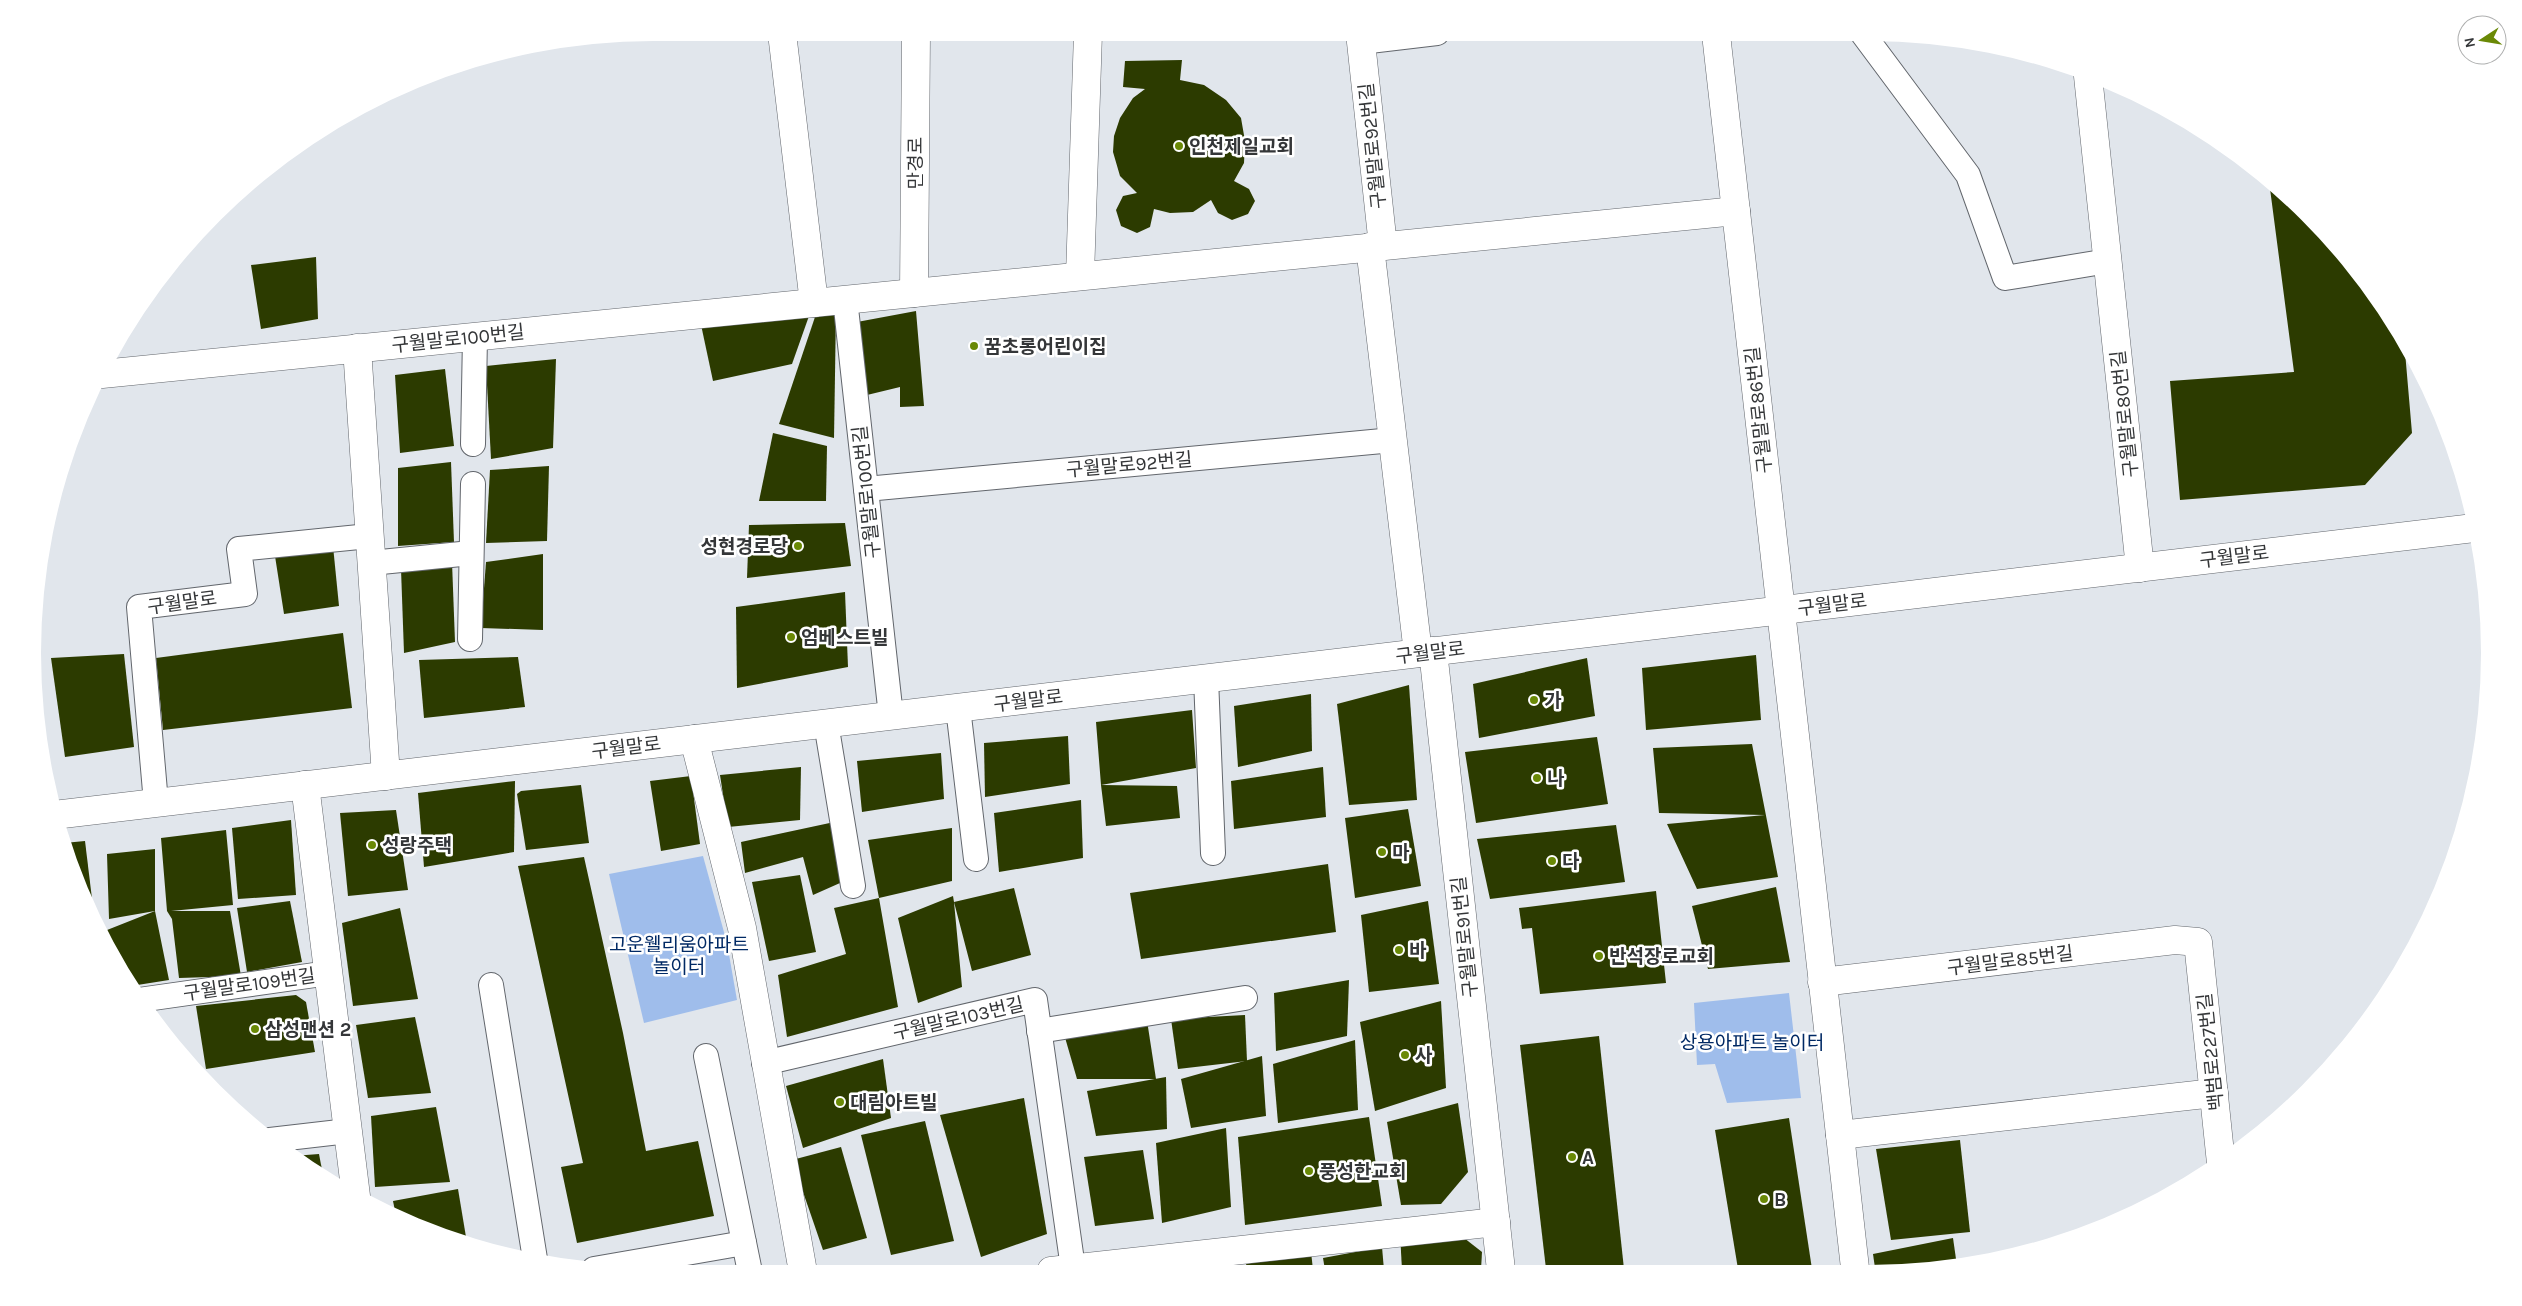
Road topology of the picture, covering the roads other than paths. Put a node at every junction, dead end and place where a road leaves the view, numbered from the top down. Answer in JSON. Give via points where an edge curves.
{"nodes":[{"id":1,"x":783,"y":41,"type":"edge"},
{"id":2,"x":916,"y":41,"type":"edge"},
{"id":3,"x":1088,"y":41,"type":"edge"},
{"id":4,"x":1360,"y":41,"type":"edge"},
{"id":5,"x":1717,"y":41,"type":"edge"},
{"id":6,"x":1869,"y":41,"type":"edge"},
{"id":7,"x":2089,"y":83,"type":"edge"},
{"id":8,"x":1736,"y":211,"type":"junction"},
{"id":9,"x":1376,"y":246,"type":"junction"},
{"id":10,"x":2108,"y":261,"type":"junction"},
{"id":11,"x":1080,"y":276,"type":"junction"},
{"id":12,"x":914,"y":293,"type":"junction"},
{"id":13,"x":845,"y":300,"type":"junction"},
{"id":14,"x":814,"y":303,"type":"junction"},
{"id":15,"x":475,"y":336,"type":"junction"},
{"id":16,"x":357,"y":348,"type":"junction"},
{"id":17,"x":109,"y":373,"type":"edge"},
{"id":18,"x":1392,"y":440,"type":"junction"},
{"id":19,"x":473,"y":444,"type":"dead end"},
{"id":20,"x":473,"y":484,"type":"dead end"},
{"id":21,"x":866,"y":489,"type":"junction"},
{"id":22,"x":2468,"y":529,"type":"edge"},
{"id":23,"x":369,"y":536,"type":"junction"},
{"id":24,"x":471,"y":553,"type":"junction"},
{"id":25,"x":371,"y":564,"type":"junction"},
{"id":26,"x":2140,"y":568,"type":"junction"},
{"id":27,"x":1781,"y":610,"type":"junction"},
{"id":28,"x":470,"y":639,"type":"dead end"},
{"id":29,"x":1425,"y":652,"type":"junction"},
{"id":30,"x":1206,"y":678,"type":"junction"},
{"id":31,"x":958,"y":708,"type":"junction"},
{"id":32,"x":891,"y":716,"type":"junction"},
{"id":33,"x":826,"y":723,"type":"junction"},
{"id":34,"x":694,"y":739,"type":"junction"},
{"id":35,"x":386,"y":776,"type":"junction"},
{"id":36,"x":305,"y":785,"type":"junction"},
{"id":37,"x":156,"y":803,"type":"junction"},
{"id":38,"x":63,"y":814,"type":"edge"},
{"id":39,"x":1213,"y":854,"type":"dead end"},
{"id":40,"x":976,"y":859,"type":"dead end"},
{"id":41,"x":853,"y":886,"type":"dead end"},
{"id":42,"x":2198,"y":942,"type":"joint"},
{"id":43,"x":328,"y":973,"type":"junction"},
{"id":44,"x":1822,"y":982,"type":"junction"},
{"id":45,"x":491,"y":985,"type":"dead end"},
{"id":46,"x":1245,"y":998,"type":"dead end"},
{"id":47,"x":148,"y":999,"type":"edge"},
{"id":48,"x":1039,"y":1031,"type":"junction"},
{"id":49,"x":706,"y":1056,"type":"dead end"},
{"id":50,"x":764,"y":1063,"type":"junction"},
{"id":51,"x":2214,"y":1093,"type":"junction"},
{"id":52,"x":348,"y":1131,"type":"junction"},
{"id":53,"x":1840,"y":1135,"type":"junction"},
{"id":54,"x":282,"y":1139,"type":"edge"},
{"id":55,"x":2220,"y":1154,"type":"edge"},
{"id":56,"x":355,"y":1187,"type":"edge"},
{"id":57,"x":1496,"y":1222,"type":"junction"},
{"id":58,"x":744,"y":1243,"type":"junction"},
{"id":59,"x":534,"y":1253,"type":"edge"},
{"id":60,"x":625,"y":1264,"type":"edge"},
{"id":61,"x":749,"y":1265,"type":"edge"},
{"id":62,"x":802,"y":1265,"type":"edge"},
{"id":63,"x":1062,"y":1265,"type":"edge"},
{"id":64,"x":1107,"y":1265,"type":"edge"},
{"id":65,"x":1500,"y":1265,"type":"edge"},
{"id":66,"x":1855,"y":1265,"type":"edge"}],
"edges":[{"from":1,"to":14,"type":"street"},
{"from":2,"to":12,"type":"street","name":"만경로"},
{"from":3,"to":11,"type":"street"},
{"from":4,"to":9,"type":"street","name":"구월말로92번길"},
{"from":5,"to":8,"type":"street","name":"구월말로86번길"},
{"from":6,"to":10,"type":"lane","via":[[1968,175],[2005,278]]},
{"from":7,"to":10,"type":"street","name":"구월말로80번길"},
{"from":8,"to":9,"type":"street"},
{"from":8,"to":27,"type":"street","name":"구월말로86번길"},
{"from":9,"to":11,"type":"street"},
{"from":9,"to":18,"type":"street","name":"구월말로92번길"},
{"from":10,"to":26,"type":"street","name":"구월말로80번길"},
{"from":11,"to":12,"type":"street"},
{"from":12,"to":13,"type":"street"},
{"from":13,"to":14,"type":"street","name":"구월말로100번길"},
{"from":13,"to":21,"type":"lane","name":"구월말로100번길"},
{"from":14,"to":15,"type":"street","name":"구월말로100번길"},
{"from":15,"to":16,"type":"street","name":"구월말로100번길"},
{"from":15,"to":19,"type":"lane"},
{"from":16,"to":17,"type":"street","name":"구월말로100번길"},
{"from":16,"to":23,"type":"street"},
{"from":18,"to":21,"type":"lane","name":"구월말로92번길"},
{"from":18,"to":29,"type":"street","name":"구월말로92번길"},
{"from":20,"to":24,"type":"lane"},
{"from":21,"to":32,"type":"lane","name":"구월말로100번길"},
{"from":22,"to":26,"type":"street","name":"구월말로"},
{"from":23,"to":25,"type":"street"},
{"from":23,"to":37,"type":"lane","name":"구월말로","via":[[238,549],[245,594],[139,607]]},
{"from":24,"to":25,"type":"lane"},
{"from":24,"to":28,"type":"lane"},
{"from":25,"to":35,"type":"street"},
{"from":26,"to":27,"type":"street","name":"구월말로"},
{"from":27,"to":29,"type":"street","name":"구월말로"},
{"from":27,"to":44,"type":"street"},
{"from":29,"to":30,"type":"street","name":"구월말로"},
{"from":29,"to":57,"type":"street","name":"구월말로91번길"},
{"from":30,"to":31,"type":"street","name":"구월말로"},
{"from":30,"to":39,"type":"lane"},
{"from":31,"to":32,"type":"street","name":"구월말로"},
{"from":31,"to":40,"type":"lane"},
{"from":32,"to":33,"type":"street","name":"구월말로"},
{"from":33,"to":34,"type":"street","name":"구월말로"},
{"from":33,"to":41,"type":"lane"},
{"from":34,"to":35,"type":"street","name":"구월말로"},
{"from":34,"to":50,"type":"street","via":[[742,928]]},
{"from":35,"to":36,"type":"street","name":"구월말로"},
{"from":36,"to":37,"type":"street","name":"구월말로"},
{"from":36,"to":43,"type":"street","name":"구월말로109번길"},
{"from":37,"to":38,"type":"street","name":"구월말로"},
{"from":42,"to":44,"type":"street","name":"구월말로85번길","via":[[2175,940]]},
{"from":42,"to":51,"type":"street","name":"백범로227번길"},
{"from":43,"to":47,"type":"lane","name":"구월말로109번길"},
{"from":43,"to":52,"type":"street","name":"구월말로109번길"},
{"from":44,"to":53,"type":"street"},
{"from":45,"to":59,"type":"lane"},
{"from":46,"to":48,"type":"lane","name":"구월말로103번길"},
{"from":48,"to":50,"type":"lane","name":"구월말로103번길","via":[[1035,1000]]},
{"from":48,"to":63,"type":"lane"},
{"from":49,"to":58,"type":"lane"},
{"from":50,"to":62,"type":"street"},
{"from":51,"to":53,"type":"street"},
{"from":51,"to":55,"type":"street","name":"백범로227번길"},
{"from":52,"to":54,"type":"lane"},
{"from":52,"to":56,"type":"street","name":"구월말로109번길"},
{"from":53,"to":66,"type":"street"},
{"from":57,"to":64,"type":"street"},
{"from":57,"to":65,"type":"street","name":"구월말로91번길"},
{"from":58,"to":60,"type":"lane"},
{"from":58,"to":61,"type":"lane"}]}
